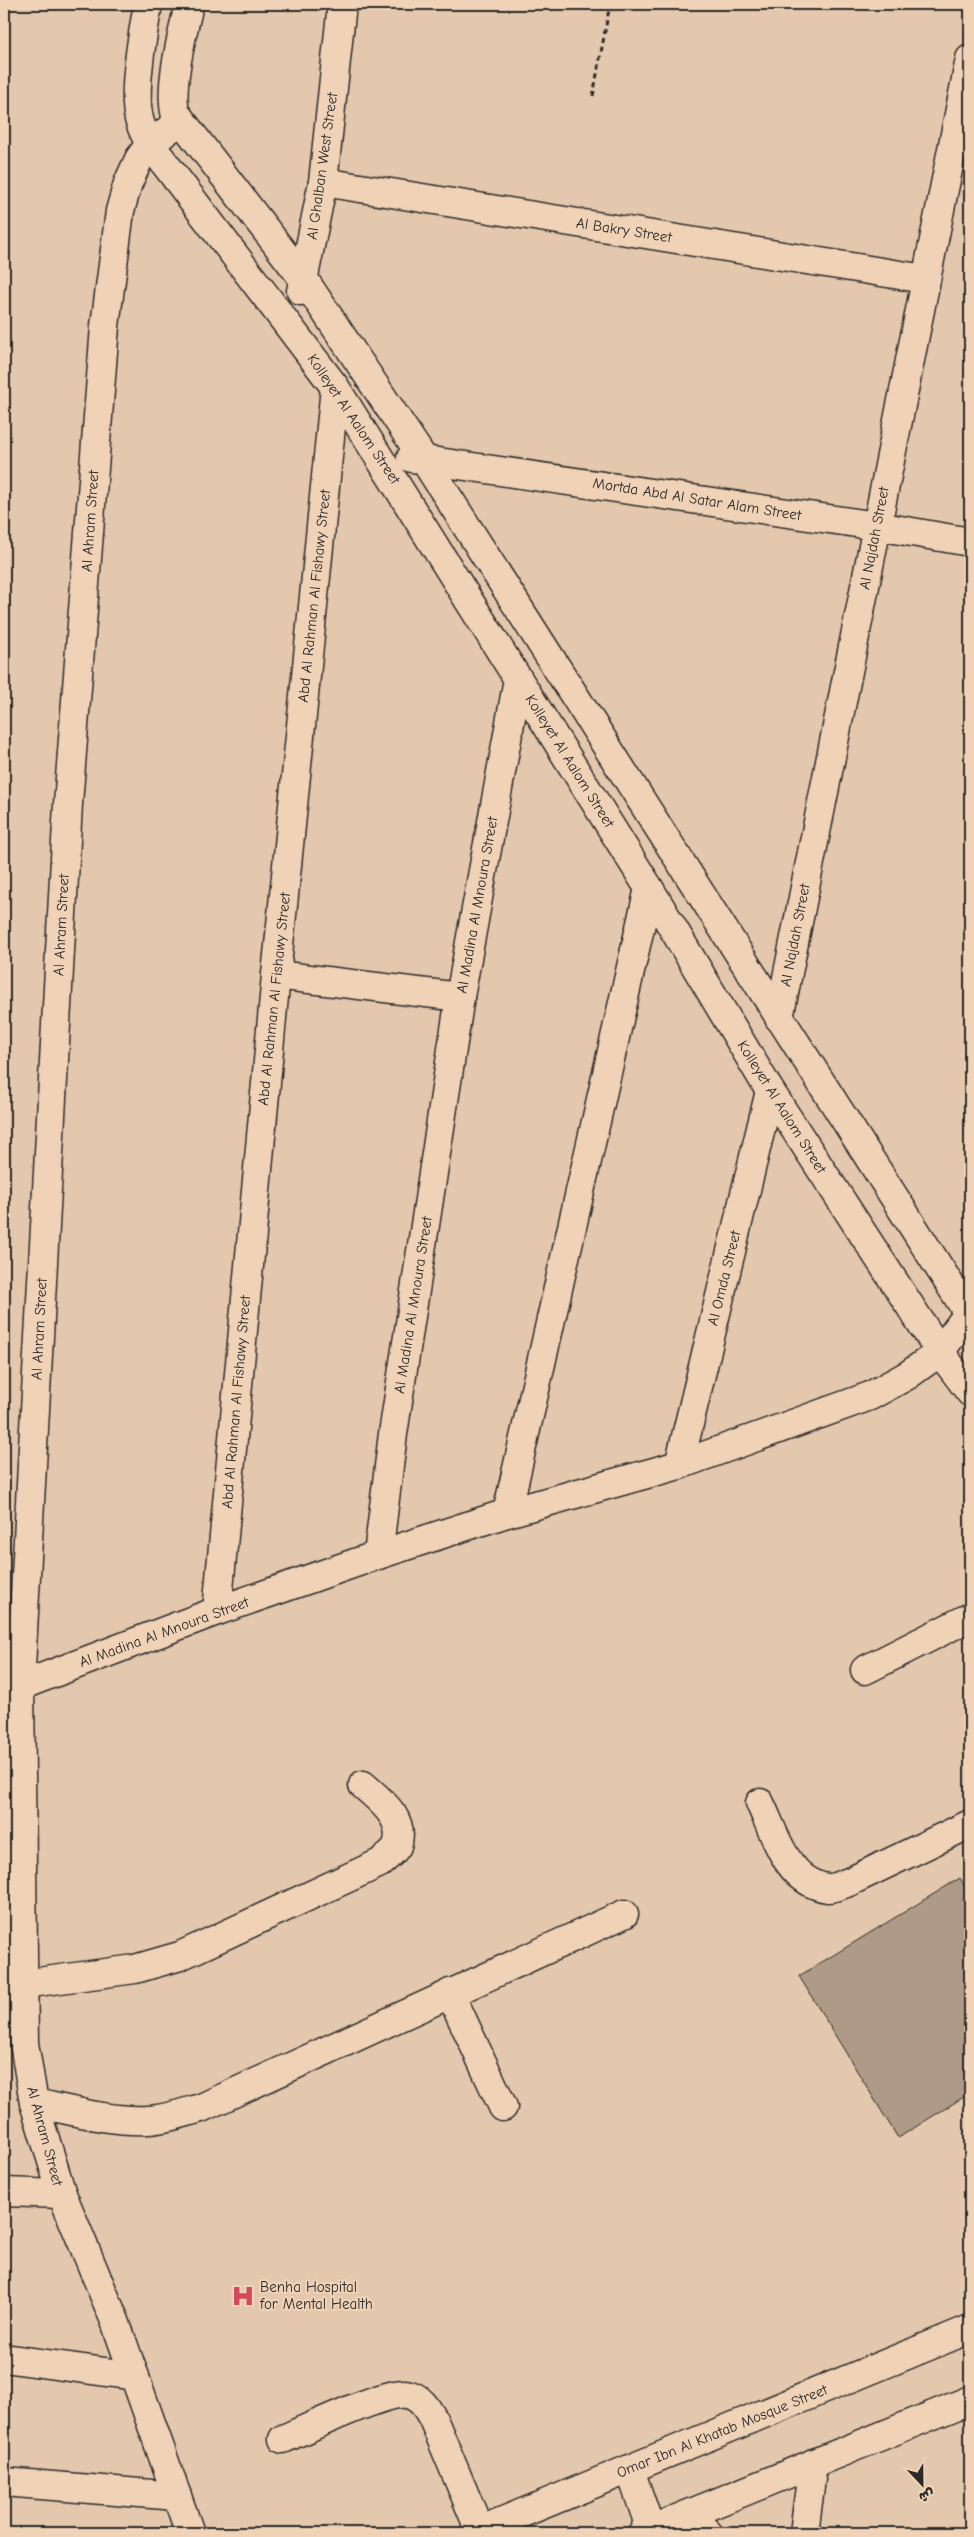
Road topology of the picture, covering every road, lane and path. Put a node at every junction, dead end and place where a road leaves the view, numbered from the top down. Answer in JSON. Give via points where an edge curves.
{"nodes":[{"id":1,"x":148,"y":4,"type":"edge"},
{"id":2,"x":189,"y":4,"type":"edge"},
{"id":3,"x":342,"y":4,"type":"edge"},
{"id":4,"x":610,"y":4,"type":"edge"},
{"id":5,"x":970,"y":58,"type":"edge"},
{"id":6,"x":593,"y":96,"type":"dead end"},
{"id":7,"x":180,"y":121,"type":"junction"},
{"id":8,"x":150,"y":144,"type":"junction"},
{"id":9,"x":323,"y":182,"type":"junction"},
{"id":10,"x":925,"y":279,"type":"junction"},
{"id":11,"x":305,"y":281,"type":"junction"},
{"id":12,"x":290,"y":326,"type":"junction"},
{"id":13,"x":335,"y":387,"type":"junction"},
{"id":14,"x":380,"y":457,"type":"junction"},
{"id":15,"x":424,"y":458,"type":"junction"},
{"id":16,"x":877,"y":526,"type":"junction"},
{"id":17,"x":970,"y":542,"type":"edge"},
{"id":18,"x":518,"y":680,"type":"junction"},
{"id":19,"x":649,"y":888,"type":"junction"},
{"id":20,"x":276,"y":975,"type":"junction"},
{"id":21,"x":460,"y":997,"type":"junction"},
{"id":22,"x":779,"y":1018,"type":"junction"},
{"id":23,"x":770,"y":1091,"type":"junction"},
{"id":24,"x":970,"y":1314,"type":"edge"},
{"id":25,"x":940,"y":1352,"type":"junction"},
{"id":26,"x":970,"y":1392,"type":"edge"},
{"id":27,"x":679,"y":1465,"type":"junction"},
{"id":28,"x":507,"y":1513,"type":"junction"},
{"id":29,"x":378,"y":1555,"type":"junction"},
{"id":30,"x":217,"y":1611,"type":"junction"},
{"id":31,"x":970,"y":1617,"type":"edge"},
{"id":32,"x":865,"y":1670,"type":"dead end"},
{"id":33,"x":20,"y":1686,"type":"junction"},
{"id":34,"x":363,"y":1785,"type":"dead end"},
{"id":35,"x":760,"y":1802,"type":"dead end"},
{"id":36,"x":970,"y":1824,"type":"edge"},
{"id":37,"x":12,"y":1875,"type":"edge"},
{"id":38,"x":624,"y":1914,"type":"dead end"},
{"id":39,"x":22,"y":1984,"type":"junction"},
{"id":40,"x":450,"y":1994,"type":"junction"},
{"id":41,"x":14,"y":2042,"type":"edge"},
{"id":42,"x":34,"y":2103,"type":"junction"},
{"id":43,"x":503,"y":2107,"type":"dead end"},
{"id":44,"x":4,"y":2192,"type":"edge"},
{"id":45,"x":62,"y":2194,"type":"junction"},
{"id":46,"x":970,"y":2329,"type":"edge"},
{"id":47,"x":4,"y":2358,"type":"edge"},
{"id":48,"x":135,"y":2376,"type":"junction"},
{"id":49,"x":970,"y":2400,"type":"edge"},
{"id":50,"x":283,"y":2439,"type":"dead end"},
{"id":51,"x":813,"y":2464,"type":"junction"},
{"id":52,"x":630,"y":2470,"type":"junction"},
{"id":53,"x":4,"y":2482,"type":"edge"},
{"id":54,"x":177,"y":2496,"type":"junction"},
{"id":55,"x":688,"y":2515,"type":"junction"},
{"id":56,"x":646,"y":2531,"type":"edge"},
{"id":57,"x":477,"y":2532,"type":"edge"},
{"id":58,"x":190,"y":2533,"type":"edge"},
{"id":59,"x":708,"y":2533,"type":"edge"},
{"id":60,"x":804,"y":2533,"type":"edge"}],
"edges":[{"from":1,"to":8,"type":"street","name":"Kolleyet Al Aalom Street","via":[[140,54],[137,107]]},
{"from":2,"to":7,"type":"street","via":[[173,102]]},
{"from":3,"to":9,"type":"street","name":"Al Ghalban West Street"},
{"from":4,"to":6,"type":"path"},
{"from":5,"to":10,"type":"street","name":"Al Najdah Street"},
{"from":7,"to":8,"type":"street","name":"Al Ahram Street"},
{"from":7,"to":11,"type":"street"},
{"from":8,"to":12,"type":"street","name":"Kolleyet Al Aalom Street"},
{"from":8,"to":33,"type":"street","name":"Al Ahram Street","via":[[132,172],[124,194],[105,326],[68,804]]},
{"from":9,"to":10,"type":"street","name":"Al Bakry Street"},
{"from":9,"to":11,"type":"street","name":"Al Ghalban West Street"},
{"from":10,"to":16,"type":"street","name":"Al Najdah Street"},
{"from":11,"to":12,"type":"street","name":"Al Ghalban West Street"},
{"from":11,"to":15,"type":"street"},
{"from":12,"to":13,"type":"street","name":"Kolleyet Al Aalom Street"},
{"from":13,"to":14,"type":"street","name":"Kolleyet Al Aalom Street"},
{"from":13,"to":20,"type":"street","name":"Abd Al Rahman Al Fishawy Street"},
{"from":14,"to":15,"type":"street","name":"Mortda Abd Al Satar Alam Street"},
{"from":14,"to":18,"type":"street","name":"Kolleyet Al Aalom Street"},
{"from":15,"to":16,"type":"street","name":"Mortda Abd Al Satar Alam Street"},
{"from":15,"to":22,"type":"street"},
{"from":16,"to":17,"type":"street","name":"Mortda Abd Al Satar Alam Street"},
{"from":16,"to":22,"type":"street","name":"Al Najdah Street"},
{"from":18,"to":19,"type":"street","name":"Kolleyet Al Aalom Street"},
{"from":18,"to":21,"type":"street","name":"Al Madina Al Mnoura Street"},
{"from":19,"to":23,"type":"street","name":"Kolleyet Al Aalom Street"},
{"from":19,"to":28,"type":"street"},
{"from":20,"to":21,"type":"street"},
{"from":20,"to":30,"type":"street","name":"Abd Al Rahman Al Fishawy Street"},
{"from":21,"to":29,"type":"street","name":"Al Madina Al Mnoura Street","via":[[393,1434]]},
{"from":22,"to":24,"type":"street"},
{"from":23,"to":25,"type":"street","name":"Kolleyet Al Aalom Street"},
{"from":23,"to":27,"type":"street","name":"Al Omda Street"},
{"from":24,"to":25,"type":"street"},
{"from":25,"to":26,"type":"street","name":"Kolleyet Al Aalom Street"},
{"from":25,"to":27,"type":"street","via":[[908,1376],[870,1396]]},
{"from":27,"to":28,"type":"street"},
{"from":28,"to":29,"type":"street"},
{"from":29,"to":30,"type":"street","name":"Al Madina Al Mnoura Street"},
{"from":30,"to":33,"type":"street","name":"Al Madina Al Mnoura Street"},
{"from":31,"to":32,"type":"street"},
{"from":33,"to":37,"type":"street","name":"Al Ahram Street"},
{"from":34,"to":39,"type":"street","via":[[388,1807],[400,1826],[396,1848],[380,1863],[158,1964]]},
{"from":35,"to":36,"type":"street","via":[[792,1867],[807,1882],[828,1888],[849,1882]]},
{"from":37,"to":39,"type":"street","name":"Al Ahram Street"},
{"from":38,"to":40,"type":"street"},
{"from":39,"to":41,"type":"street","name":"Al Ahram Street"},
{"from":40,"to":42,"type":"street","via":[[201,2108],[175,2116],[121,2119]]},
{"from":40,"to":43,"type":"street"},
{"from":41,"to":42,"type":"street","name":"Al Ahram Street"},
{"from":42,"to":45,"type":"street","name":"Al Ahram Street"},
{"from":44,"to":45,"type":"street"},
{"from":45,"to":48,"type":"street","name":"Al Ahram Street"},
{"from":46,"to":52,"type":"street","name":"Omar Ibn Al Khatab Mosque Street"},
{"from":47,"to":48,"type":"street"},
{"from":48,"to":54,"type":"street","name":"Al Ahram Street"},
{"from":49,"to":51,"type":"street"},
{"from":50,"to":57,"type":"street","via":[[388,2396],[407,2394],[424,2403],[433,2419]]},
{"from":51,"to":55,"type":"street"},
{"from":51,"to":60,"type":"street"},
{"from":52,"to":56,"type":"street"},
{"from":52,"to":57,"type":"street","name":"Omar Ibn Al Khatab Mosque Street"},
{"from":53,"to":54,"type":"street"},
{"from":54,"to":58,"type":"street","name":"Al Ahram Street"},
{"from":55,"to":56,"type":"street"},
{"from":55,"to":59,"type":"street"}]}
